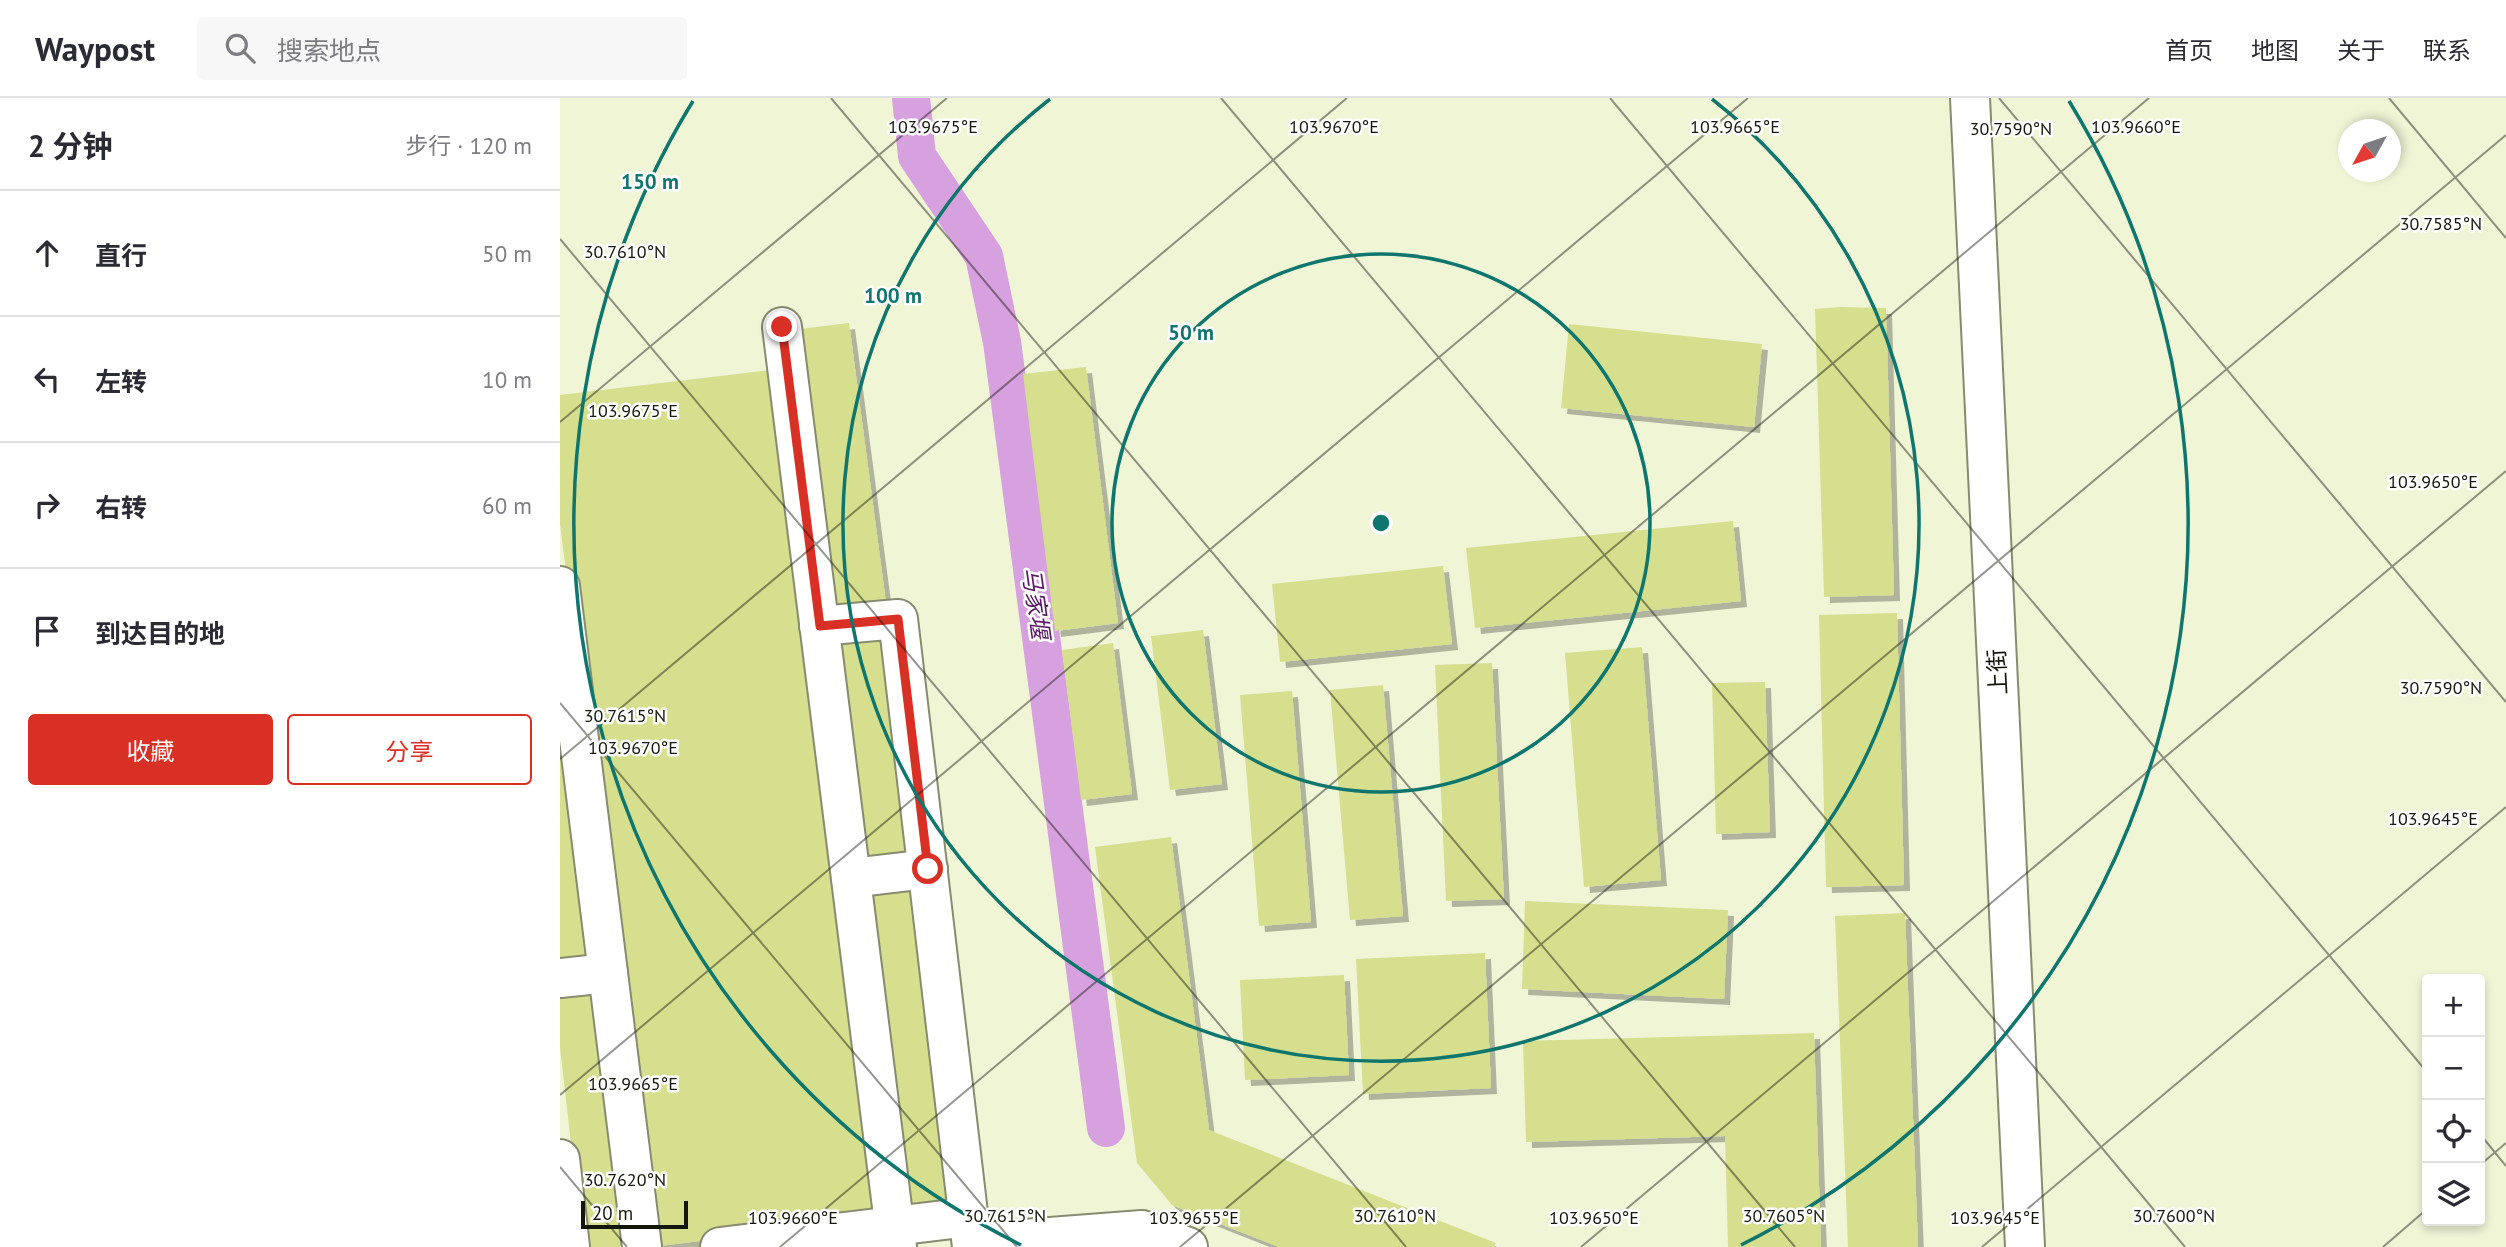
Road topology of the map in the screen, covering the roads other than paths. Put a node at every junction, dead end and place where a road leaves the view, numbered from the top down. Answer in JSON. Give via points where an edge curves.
{"nodes":[{"id":1,"x":1970,"y":98,"type":"edge"},
{"id":2,"x":782,"y":327,"type":"dead end"},
{"id":3,"x":560,"y":586,"type":"edge"},
{"id":4,"x":820,"y":626,"type":"junction"},
{"id":5,"x":567,"y":697,"type":"edge"},
{"id":6,"x":928,"y":869,"type":"junction"},
{"id":7,"x":851,"y":878,"type":"junction"},
{"id":8,"x":608,"y":973,"type":"junction"},
{"id":9,"x":560,"y":978,"type":"edge"},
{"id":10,"x":560,"y":1159,"type":"edge"},
{"id":11,"x":971,"y":1235,"type":"edge"},
{"id":12,"x":896,"y":1236,"type":"edge"},
{"id":13,"x":570,"y":1247,"type":"edge"},
{"id":14,"x":642,"y":1247,"type":"edge"},
{"id":15,"x":720,"y":1247,"type":"edge"},
{"id":16,"x":1188,"y":1247,"type":"edge"},
{"id":17,"x":2025,"y":1247,"type":"edge"}],
"edges":[{"from":1,"to":17,"type":"street","name":"上街"},
{"from":2,"to":4,"type":"street"},
{"from":3,"to":5,"type":"street"},
{"from":4,"to":6,"type":"street","via":[[898,619]]},
{"from":4,"to":7,"type":"street"},
{"from":5,"to":8,"type":"street"},
{"from":6,"to":7,"type":"street"},
{"from":6,"to":11,"type":"street"},
{"from":7,"to":12,"type":"street"},
{"from":8,"to":9,"type":"street"},
{"from":8,"to":14,"type":"street"},
{"from":10,"to":13,"type":"street"},
{"from":11,"to":12,"type":"street"},
{"from":11,"to":16,"type":"street","via":[[1142,1230]]},
{"from":12,"to":15,"type":"street"}]}
